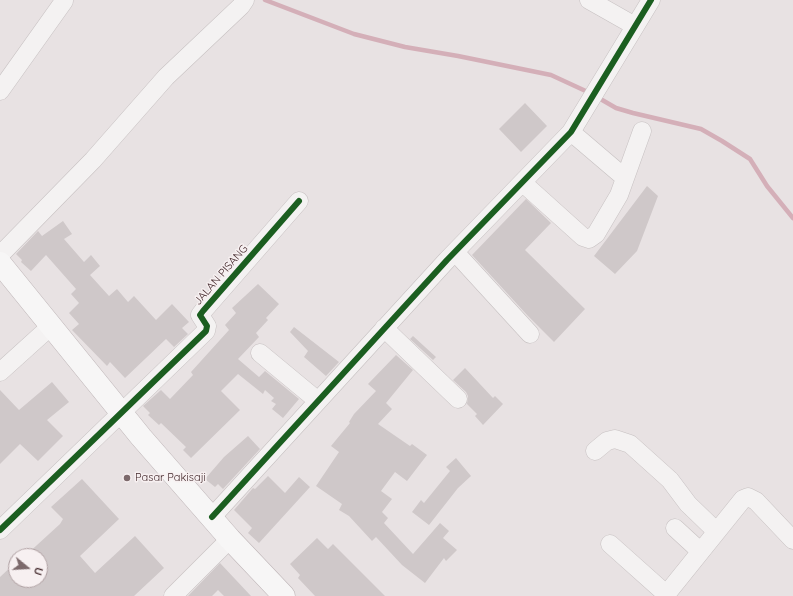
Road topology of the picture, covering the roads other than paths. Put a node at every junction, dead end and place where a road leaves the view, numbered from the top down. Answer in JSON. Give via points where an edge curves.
{"nodes":[{"id":1,"x":589,"y":0,"type":"edge"},
{"id":2,"x":651,"y":0,"type":"edge"},
{"id":3,"x":64,"y":1,"type":"dead end"},
{"id":4,"x":243,"y":3,"type":"edge"},
{"id":5,"x":635,"y":26,"type":"junction"},
{"id":6,"x":0,"y":91,"type":"edge"},
{"id":7,"x":642,"y":131,"type":"dead end"},
{"id":8,"x":571,"y":132,"type":"junction"},
{"id":9,"x":625,"y":178,"type":"junction"},
{"id":10,"x":523,"y":182,"type":"junction"},
{"id":11,"x":299,"y":201,"type":"dead end"},
{"id":12,"x":455,"y":252,"type":"junction"},
{"id":13,"x":0,"y":255,"type":"edge"},
{"id":14,"x":0,"y":264,"type":"edge"},
{"id":15,"x":51,"y":326,"type":"junction"},
{"id":16,"x":384,"y":328,"type":"junction"},
{"id":17,"x":530,"y":334,"type":"dead end"},
{"id":18,"x":260,"y":353,"type":"dead end"},
{"id":19,"x":0,"y":372,"type":"edge"},
{"id":20,"x":458,"y":399,"type":"dead end"},
{"id":21,"x":318,"y":401,"type":"junction"},
{"id":22,"x":122,"y":413,"type":"junction"},
{"id":23,"x":595,"y":451,"type":"dead end"},
{"id":24,"x":212,"y":517,"type":"junction"},
{"id":25,"x":675,"y":528,"type":"dead end"},
{"id":26,"x":0,"y":530,"type":"edge"},
{"id":27,"x":716,"y":531,"type":"junction"},
{"id":28,"x":230,"y":539,"type":"junction"},
{"id":29,"x":793,"y":540,"type":"edge"},
{"id":30,"x":610,"y":544,"type":"dead end"},
{"id":31,"x":700,"y":551,"type":"junction"},
{"id":32,"x":666,"y":595,"type":"edge"},
{"id":33,"x":173,"y":596,"type":"edge"},
{"id":34,"x":284,"y":596,"type":"edge"}],
"edges":[{"from":1,"to":5,"type":"street"},
{"from":2,"to":5,"type":"street"},
{"from":3,"to":6,"type":"street"},
{"from":4,"to":13,"type":"street","via":[[166,77],[93,160]]},
{"from":5,"to":8,"type":"street"},
{"from":7,"to":9,"type":"street"},
{"from":8,"to":9,"type":"street"},
{"from":8,"to":10,"type":"street"},
{"from":9,"to":10,"type":"street","via":[[619,195],[596,234],[589,239],[583,237]]},
{"from":10,"to":12,"type":"street"},
{"from":11,"to":22,"type":"street","name":"JALAN PISANG","via":[[200,315],[207,326],[206,331]]},
{"from":12,"to":16,"type":"street"},
{"from":12,"to":17,"type":"street"},
{"from":14,"to":15,"type":"highway"},
{"from":15,"to":19,"type":"street"},
{"from":15,"to":22,"type":"highway"},
{"from":16,"to":20,"type":"street"},
{"from":16,"to":21,"type":"street"},
{"from":18,"to":21,"type":"street"},
{"from":21,"to":24,"type":"street"},
{"from":22,"to":24,"type":"highway"},
{"from":22,"to":26,"type":"street"},
{"from":23,"to":27,"type":"street","via":[[607,441],[615,439],[630,444],[670,480],[688,504]]},
{"from":24,"to":28,"type":"highway"},
{"from":25,"to":31,"type":"street"},
{"from":27,"to":29,"type":"street","via":[[743,499],[748,497],[756,501]]},
{"from":27,"to":31,"type":"street"},
{"from":28,"to":33,"type":"street"},
{"from":28,"to":34,"type":"highway"},
{"from":30,"to":32,"type":"street"},
{"from":31,"to":32,"type":"street"}]}
